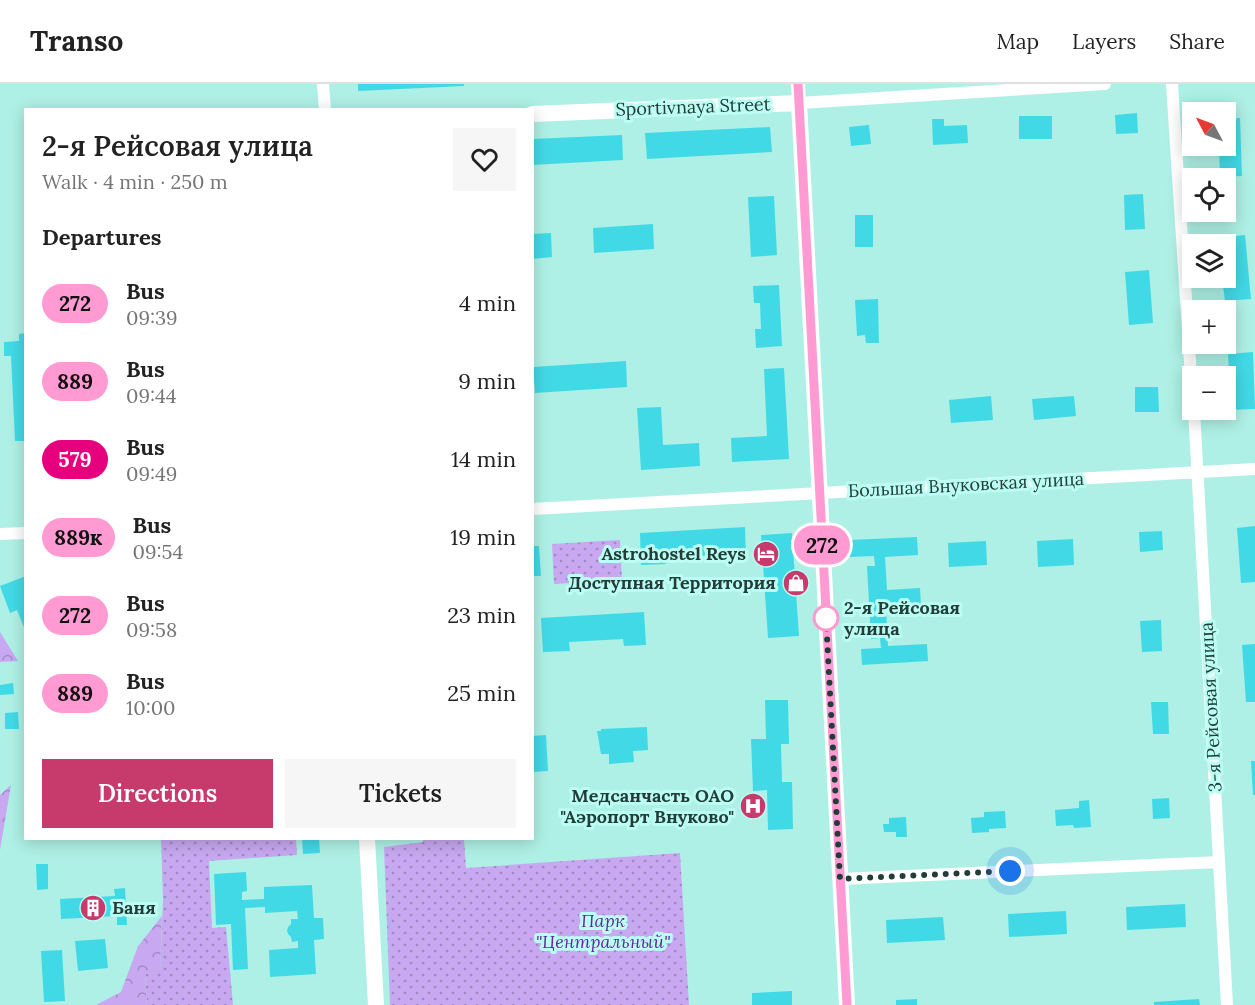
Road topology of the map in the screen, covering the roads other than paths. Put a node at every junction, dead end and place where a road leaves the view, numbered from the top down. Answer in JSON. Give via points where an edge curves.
{"nodes":[{"id":1,"x":323,"y":84,"type":"edge"},
{"id":2,"x":798,"y":84,"type":"edge"},
{"id":3,"x":1105,"y":84,"type":"edge"},
{"id":4,"x":1172,"y":84,"type":"edge"},
{"id":5,"x":799,"y":103,"type":"junction"},
{"id":6,"x":325,"y":108,"type":"edge"},
{"id":7,"x":534,"y":114,"type":"edge"},
{"id":8,"x":1190,"y":366,"type":"edge"},
{"id":9,"x":1195,"y":420,"type":"edge"},
{"id":10,"x":1255,"y":469,"type":"edge"},
{"id":11,"x":1198,"y":472,"type":"junction"},
{"id":12,"x":819,"y":493,"type":"junction"},
{"id":13,"x":534,"y":509,"type":"edge"},
{"id":14,"x":24,"y":533,"type":"edge"},
{"id":15,"x":0,"y":534,"type":"edge"},
{"id":16,"x":368,"y":840,"type":"edge"},
{"id":17,"x":1219,"y":862,"type":"junction"},
{"id":18,"x":840,"y":879,"type":"junction"},
{"id":19,"x":376,"y":1005,"type":"edge"},
{"id":20,"x":847,"y":1005,"type":"edge"},
{"id":21,"x":1227,"y":1005,"type":"edge"}],
"edges":[{"from":1,"to":6,"type":"street"},
{"from":2,"to":5,"type":"street"},
{"from":3,"to":5,"type":"street","name":"Sportivnaya Street"},
{"from":4,"to":8,"type":"street"},
{"from":5,"to":7,"type":"street","name":"Sportivnaya Street"},
{"from":5,"to":12,"type":"street"},
{"from":9,"to":11,"type":"street","name":"3-я Рейсовая улица"},
{"from":10,"to":11,"type":"street","name":"Большая Внуковская улица"},
{"from":11,"to":12,"type":"street","name":"Большая Внуковская улица"},
{"from":11,"to":17,"type":"street","name":"3-я Рейсовая улица"},
{"from":12,"to":13,"type":"street","name":"Большая Внуковская улица"},
{"from":12,"to":18,"type":"street"},
{"from":14,"to":15,"type":"street"},
{"from":16,"to":19,"type":"street"},
{"from":17,"to":18,"type":"street"},
{"from":17,"to":21,"type":"street","name":"3-я Рейсовая улица"},
{"from":18,"to":20,"type":"street"}]}
